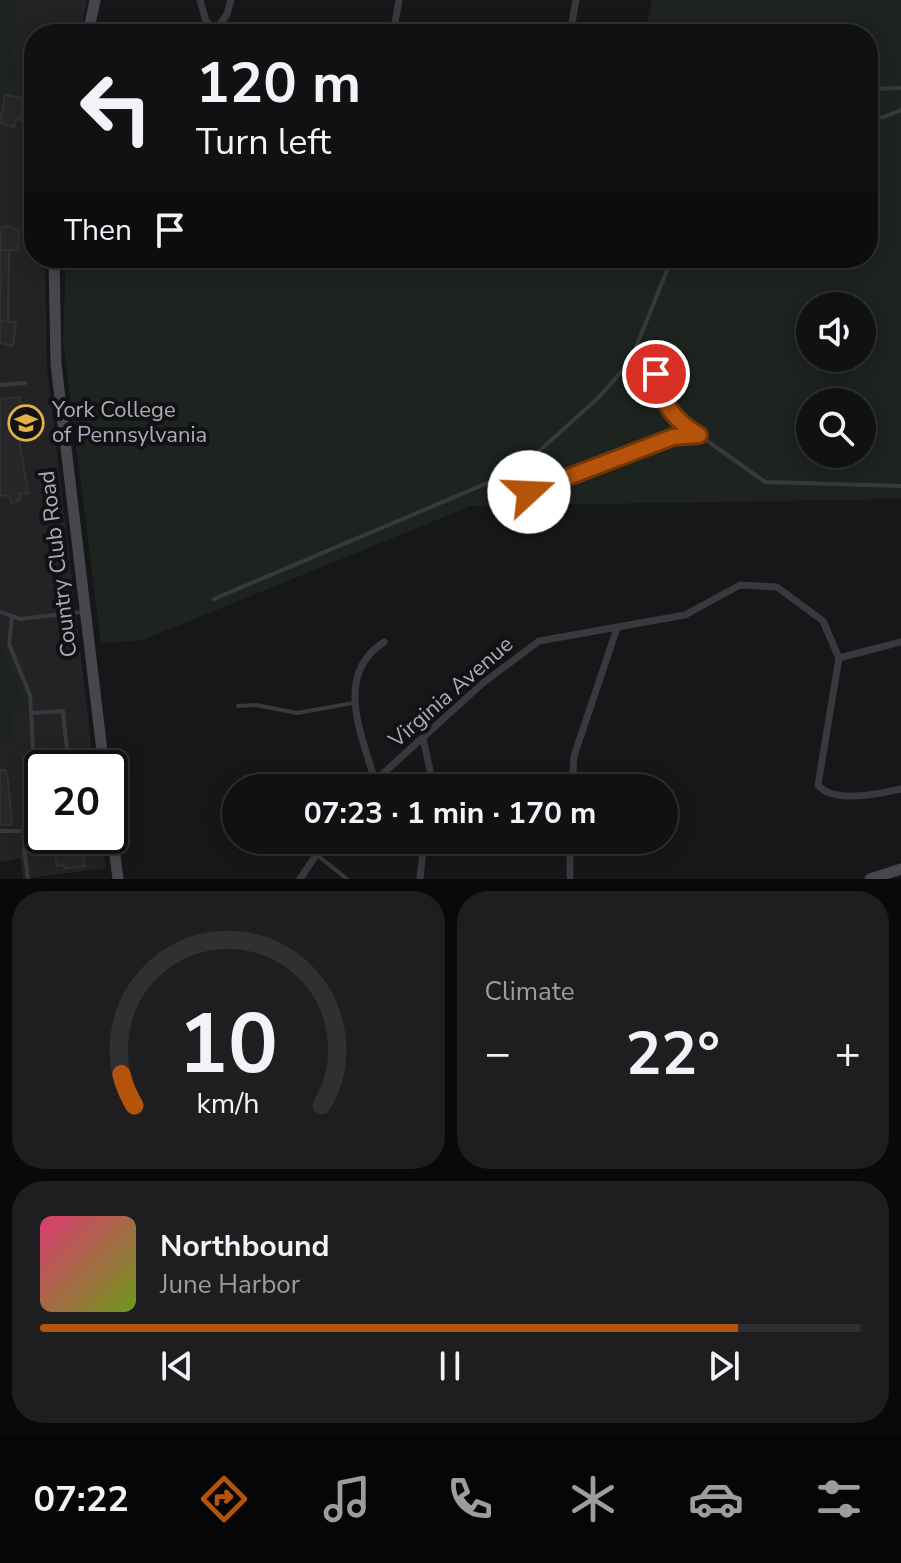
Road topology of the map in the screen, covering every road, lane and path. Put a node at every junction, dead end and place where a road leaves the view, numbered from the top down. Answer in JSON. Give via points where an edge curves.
{"nodes":[{"id":1,"x":95,"y":0,"type":"edge"},
{"id":2,"x":200,"y":0,"type":"edge"},
{"id":3,"x":231,"y":0,"type":"edge"},
{"id":4,"x":399,"y":0,"type":"edge"},
{"id":5,"x":576,"y":0,"type":"edge"},
{"id":6,"x":90,"y":24,"type":"edge"},
{"id":7,"x":210,"y":24,"type":"edge"},
{"id":8,"x":221,"y":24,"type":"edge"},
{"id":9,"x":395,"y":24,"type":"edge"},
{"id":10,"x":572,"y":24,"type":"edge"},
{"id":11,"x":901,"y":88,"type":"edge"},
{"id":12,"x":878,"y":89,"type":"edge"},
{"id":13,"x":901,"y":110,"type":"edge"},
{"id":14,"x":878,"y":117,"type":"edge"},
{"id":15,"x":54,"y":268,"type":"edge"},
{"id":16,"x":668,"y":268,"type":"edge"},
{"id":17,"x":656,"y":374,"type":"dead end"},
{"id":18,"x":25,"y":383,"type":"dead end"},
{"id":19,"x":0,"y":385,"type":"edge"},
{"id":20,"x":699,"y":435,"type":"junction"},
{"id":21,"x":501,"y":478,"type":"junction"},
{"id":22,"x":901,"y":486,"type":"edge"},
{"id":23,"x":214,"y":599,"type":"dead end"},
{"id":24,"x":0,"y":612,"type":"edge"},
{"id":25,"x":84,"y":612,"type":"junction"},
{"id":26,"x":12,"y":618,"type":"junction"},
{"id":27,"x":617,"y":628,"type":"junction"},
{"id":28,"x":384,"y":642,"type":"dead end"},
{"id":29,"x":901,"y":642,"type":"edge"},
{"id":30,"x":839,"y":658,"type":"junction"},
{"id":31,"x":353,"y":703,"type":"junction"},
{"id":32,"x":238,"y":706,"type":"dead end"},
{"id":33,"x":32,"y":713,"type":"junction"},
{"id":34,"x":423,"y":738,"type":"junction"},
{"id":35,"x":34,"y":750,"type":"edge"},
{"id":36,"x":67,"y":750,"type":"edge"},
{"id":37,"x":102,"y":750,"type":"edge"},
{"id":38,"x":373,"y":774,"type":"edge"},
{"id":39,"x":383,"y":774,"type":"edge"},
{"id":40,"x":431,"y":774,"type":"edge"},
{"id":41,"x":573,"y":774,"type":"edge"},
{"id":42,"x":901,"y":789,"type":"edge"},
{"id":43,"x":0,"y":831,"type":"edge"},
{"id":44,"x":24,"y":832,"type":"edge"},
{"id":45,"x":25,"y":854,"type":"edge"},
{"id":46,"x":115,"y":854,"type":"edge"},
{"id":47,"x":423,"y":854,"type":"edge"},
{"id":48,"x":570,"y":854,"type":"edge"},
{"id":49,"x":317,"y":855,"type":"joint"},
{"id":50,"x":901,"y":869,"type":"edge"},
{"id":51,"x":28,"y":879,"type":"edge"},
{"id":52,"x":118,"y":879,"type":"edge"},
{"id":53,"x":300,"y":879,"type":"edge"},
{"id":54,"x":347,"y":879,"type":"edge"},
{"id":55,"x":420,"y":879,"type":"edge"},
{"id":56,"x":570,"y":879,"type":"edge"},
{"id":57,"x":870,"y":879,"type":"edge"}],
"edges":[{"from":1,"to":6,"type":"main road"},
{"from":2,"to":7,"type":"street"},
{"from":3,"to":8,"type":"street"},
{"from":4,"to":9,"type":"street"},
{"from":5,"to":10,"type":"street"},
{"from":11,"to":12,"type":"lane"},
{"from":13,"to":14,"type":"lane"},
{"from":15,"to":25,"type":"main road","name":"Country Club Road","via":[[56,364]]},
{"from":16,"to":21,"type":"lane","via":[[630,362],[537,455]]},
{"from":17,"to":20,"type":"lane","via":[[674,417]]},
{"from":18,"to":19,"type":"lane"},
{"from":20,"to":21,"type":"lane","via":[[673,437],[529,492],[510,492]]},
{"from":20,"to":22,"type":"lane","via":[[765,482]]},
{"from":21,"to":23,"type":"lane"},
{"from":24,"to":26,"type":"lane"},
{"from":25,"to":26,"type":"lane"},
{"from":25,"to":37,"type":"main road","name":"Country Club Road"},
{"from":26,"to":33,"type":"lane","via":[[9,644],[26,680]]},
{"from":27,"to":30,"type":"street","name":"Virginia Avenue","via":[[685,615],[740,585],[777,587],[823,621]]},
{"from":27,"to":34,"type":"street","name":"Virginia Avenue","via":[[539,641]]},
{"from":27,"to":41,"type":"street","via":[[574,756]]},
{"from":28,"to":31,"type":"street","via":[[360,666]]},
{"from":29,"to":30,"type":"street"},
{"from":30,"to":42,"type":"street","via":[[817,778],[823,791],[873,795]]},
{"from":31,"to":32,"type":"lane","via":[[297,713]]},
{"from":31,"to":38,"type":"street"},
{"from":33,"to":35,"type":"lane"},
{"from":33,"to":36,"type":"lane","via":[[63,711]]},
{"from":34,"to":39,"type":"street","name":"Virginia Avenue"},
{"from":34,"to":40,"type":"street"},
{"from":43,"to":44,"type":"lane"},
{"from":45,"to":51,"type":"lane"},
{"from":46,"to":52,"type":"main road"},
{"from":47,"to":55,"type":"street"},
{"from":48,"to":56,"type":"street"},
{"from":49,"to":53,"type":"street"},
{"from":49,"to":54,"type":"lane"},
{"from":50,"to":57,"type":"main road"}]}
